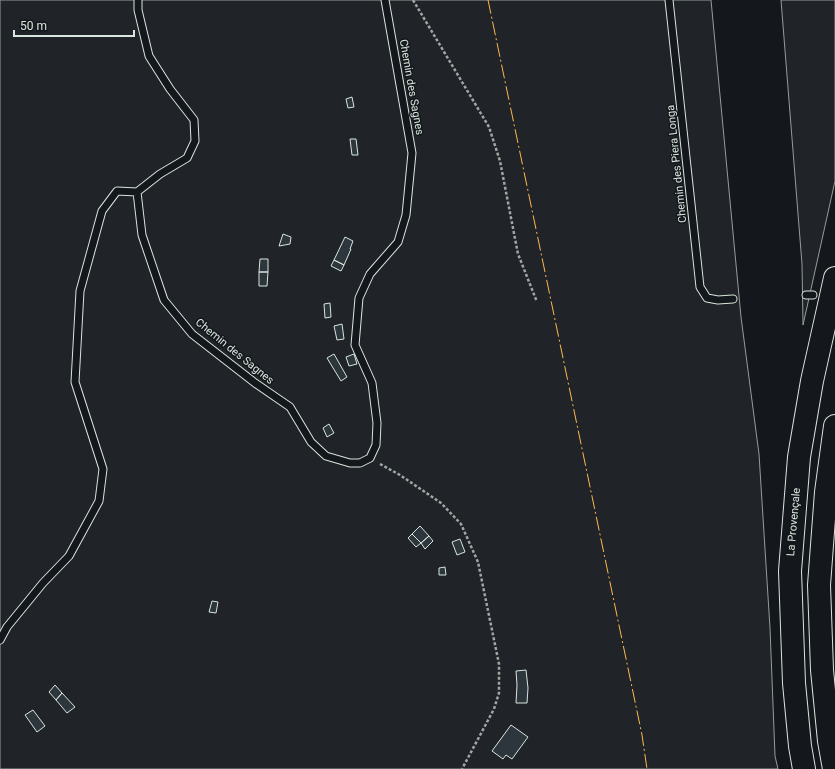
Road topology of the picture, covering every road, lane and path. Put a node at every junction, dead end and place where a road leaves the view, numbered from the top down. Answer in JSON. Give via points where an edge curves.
{"nodes":[{"id":1,"x":138,"y":0,"type":"edge"},
{"id":2,"x":385,"y":0,"type":"edge"},
{"id":3,"x":413,"y":0,"type":"edge"},
{"id":4,"x":669,"y":0,"type":"edge"},
{"id":5,"x":136,"y":192,"type":"junction"},
{"id":6,"x":835,"y":278,"type":"edge"},
{"id":7,"x":733,"y":299,"type":"dead end"},
{"id":8,"x":537,"y":302,"type":"dead end"},
{"id":9,"x":835,"y":426,"type":"edge"},
{"id":10,"x":370,"y":458,"type":"junction"},
{"id":11,"x":0,"y":640,"type":"edge"},
{"id":12,"x":462,"y":769,"type":"edge"},
{"id":13,"x":804,"y":769,"type":"edge"},
{"id":14,"x":834,"y":769,"type":"edge"}],
"edges":[{"from":1,"to":5,"type":"lane","via":[[138,10],[150,56],[170,89],[194,120],[195,142],[187,158]]},
{"from":2,"to":10,"type":"lane","name":"Chemin des Sagnes","via":[[412,153],[406,215],[398,242],[370,274],[359,298],[355,345],[372,384],[377,423],[376,445]]},
{"from":3,"to":8,"type":"path","via":[[489,127],[500,161],[518,254]]},
{"from":4,"to":7,"type":"lane","name":"Chemin des Piera Longa","via":[[700,287],[707,298]]},
{"from":5,"to":10,"type":"lane","name":"Chemin des Sagnes","via":[[142,235],[164,300],[192,334],[290,407],[311,442],[326,456],[355,463]]},
{"from":5,"to":11,"type":"lane","via":[[117,191],[102,211],[80,290],[75,382],[103,469],[99,501],[70,556],[43,583],[7,626]]},
{"from":6,"to":13,"type":"highway","name":"La Provençale","via":[[812,381],[799,457],[790,571],[794,683]]},
{"from":9,"to":14,"type":"highway","via":[[826,492],[819,585],[822,670]]},
{"from":10,"to":12,"type":"path","via":[[441,503],[461,524],[478,562],[500,664],[499,693],[494,709]]}]}
